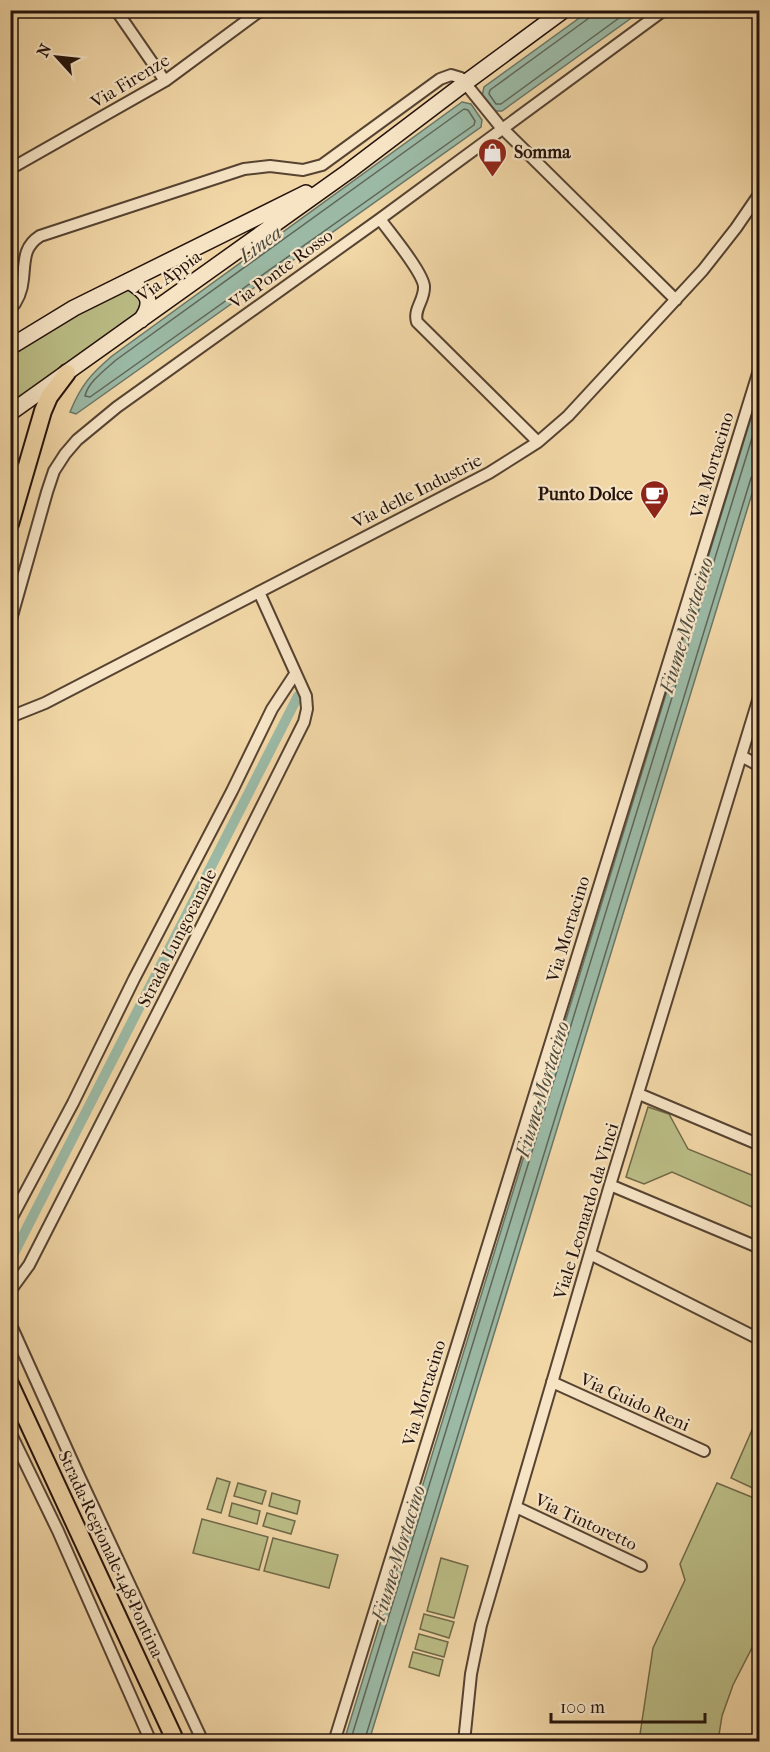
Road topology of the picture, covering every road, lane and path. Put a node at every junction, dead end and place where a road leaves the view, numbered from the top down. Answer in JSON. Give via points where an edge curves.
{"nodes":[{"id":1,"x":116,"y":10,"type":"edge"},
{"id":2,"x":261,"y":10,"type":"edge"},
{"id":3,"x":564,"y":10,"type":"edge"},
{"id":4,"x":664,"y":10,"type":"edge"},
{"id":5,"x":165,"y":81,"type":"junction"},
{"id":6,"x":467,"y":85,"type":"junction"},
{"id":7,"x":501,"y":127,"type":"junction"},
{"id":8,"x":10,"y":169,"type":"edge"},
{"id":9,"x":349,"y":171,"type":"junction"},
{"id":10,"x":759,"y":193,"type":"edge"},
{"id":11,"x":380,"y":219,"type":"junction"},
{"id":12,"x":129,"y":281,"type":"junction"},
{"id":13,"x":676,"y":300,"type":"junction"},
{"id":14,"x":10,"y":310,"type":"edge"},
{"id":15,"x":141,"y":320,"type":"junction"},
{"id":16,"x":10,"y":347,"type":"edge"},
{"id":17,"x":759,"y":367,"type":"edge"},
{"id":18,"x":67,"y":373,"type":"junction"},
{"id":19,"x":10,"y":413,"type":"edge"},
{"id":20,"x":538,"y":442,"type":"junction"},
{"id":21,"x":11,"y":465,"type":"edge"},
{"id":22,"x":10,"y":488,"type":"edge"},
{"id":23,"x":10,"y":524,"type":"edge"},
{"id":24,"x":259,"y":592,"type":"junction"},
{"id":25,"x":10,"y":623,"type":"edge"},
{"id":26,"x":295,"y":674,"type":"junction"},
{"id":27,"x":759,"y":694,"type":"edge"},
{"id":28,"x":10,"y":717,"type":"edge"},
{"id":29,"x":741,"y":756,"type":"junction"},
{"id":30,"x":759,"y":766,"type":"edge"},
{"id":31,"x":639,"y":1094,"type":"junction"},
{"id":32,"x":759,"y":1145,"type":"edge"},
{"id":33,"x":610,"y":1185,"type":"junction"},
{"id":34,"x":10,"y":1221,"type":"edge"},
{"id":35,"x":759,"y":1248,"type":"edge"},
{"id":36,"x":590,"y":1254,"type":"junction"},
{"id":37,"x":10,"y":1291,"type":"edge"},
{"id":38,"x":10,"y":1323,"type":"edge"},
{"id":39,"x":755,"y":1337,"type":"dead end"},
{"id":40,"x":552,"y":1382,"type":"junction"},
{"id":41,"x":10,"y":1384,"type":"edge"},
{"id":42,"x":10,"y":1432,"type":"edge"},
{"id":43,"x":704,"y":1451,"type":"dead end"},
{"id":44,"x":516,"y":1507,"type":"junction"},
{"id":45,"x":641,"y":1566,"type":"dead end"},
{"id":46,"x":151,"y":1742,"type":"edge"},
{"id":47,"x":176,"y":1742,"type":"edge"},
{"id":48,"x":203,"y":1742,"type":"edge"},
{"id":49,"x":334,"y":1742,"type":"edge"},
{"id":50,"x":464,"y":1742,"type":"edge"}],
"edges":[{"from":1,"to":5,"type":"street"},
{"from":2,"to":5,"type":"street","name":"Via Firenze"},
{"from":3,"to":6,"type":"main road","name":"Via Appia"},
{"from":4,"to":7,"type":"street","name":"Via Ponte Rosso"},
{"from":5,"to":8,"type":"street","name":"Via Firenze"},
{"from":6,"to":7,"type":"street"},
{"from":6,"to":9,"type":"main road","name":"Via Appia"},
{"from":6,"to":14,"type":"street","via":[[459,76],[443,78],[317,167],[244,169],[40,236],[25,254],[21,291]]},
{"from":7,"to":11,"type":"street","name":"Via Ponte Rosso"},
{"from":7,"to":13,"type":"street"},
{"from":9,"to":12,"type":"main road","name":"Via Appia"},
{"from":9,"to":15,"type":"main road","name":"Via Appia"},
{"from":10,"to":13,"type":"street","name":"Via delle Industrie"},
{"from":11,"to":20,"type":"street","via":[[423,282],[415,314],[417,322]]},
{"from":11,"to":25,"type":"street","name":"Via Ponte Rosso","via":[[117,407],[73,444],[50,483]]},
{"from":12,"to":15,"type":"main road","via":[[143,290],[147,298],[148,311]]},
{"from":12,"to":16,"type":"main road","name":"Via Appia"},
{"from":13,"to":20,"type":"street","name":"Via delle Industrie"},
{"from":15,"to":18,"type":"main road","name":"Via Appia"},
{"from":17,"to":49,"type":"street","name":"Via Mortacino"},
{"from":18,"to":19,"type":"main road","name":"Via Appia"},
{"from":18,"to":23,"type":"main road","via":[[43,411]]},
{"from":20,"to":24,"type":"street","name":"Via delle Industrie","via":[[489,473]]},
{"from":21,"to":22,"type":"main road"},
{"from":24,"to":26,"type":"street","name":"Strada Lungocanale"},
{"from":24,"to":28,"type":"street","name":"Via delle Industrie","via":[[45,703]]},
{"from":26,"to":34,"type":"street","via":[[279,695]]},
{"from":26,"to":37,"type":"street","name":"Strada Lungocanale","via":[[307,700],[302,726],[29,1265]]},
{"from":27,"to":29,"type":"street","name":"Viale Leonardo da Vinci"},
{"from":29,"to":30,"type":"street"},
{"from":29,"to":31,"type":"street","name":"Viale Leonardo da Vinci"},
{"from":31,"to":32,"type":"street"},
{"from":31,"to":33,"type":"street","name":"Viale Leonardo da Vinci"},
{"from":33,"to":35,"type":"street"},
{"from":33,"to":36,"type":"street","name":"Viale Leonardo da Vinci"},
{"from":36,"to":39,"type":"street"},
{"from":36,"to":40,"type":"street","name":"Viale Leonardo da Vinci"},
{"from":38,"to":48,"type":"street"},
{"from":40,"to":43,"type":"street","name":"Via Guido Reni"},
{"from":40,"to":44,"type":"street","name":"Viale Leonardo da Vinci"},
{"from":41,"to":47,"type":"main road","name":"Strada Regionale 148 Pontina"},
{"from":42,"to":46,"type":"street"},
{"from":44,"to":45,"type":"street","name":"Via Tintoretto"},
{"from":44,"to":50,"type":"street","name":"Viale Leonardo da Vinci","via":[[474,1655]]}]}
